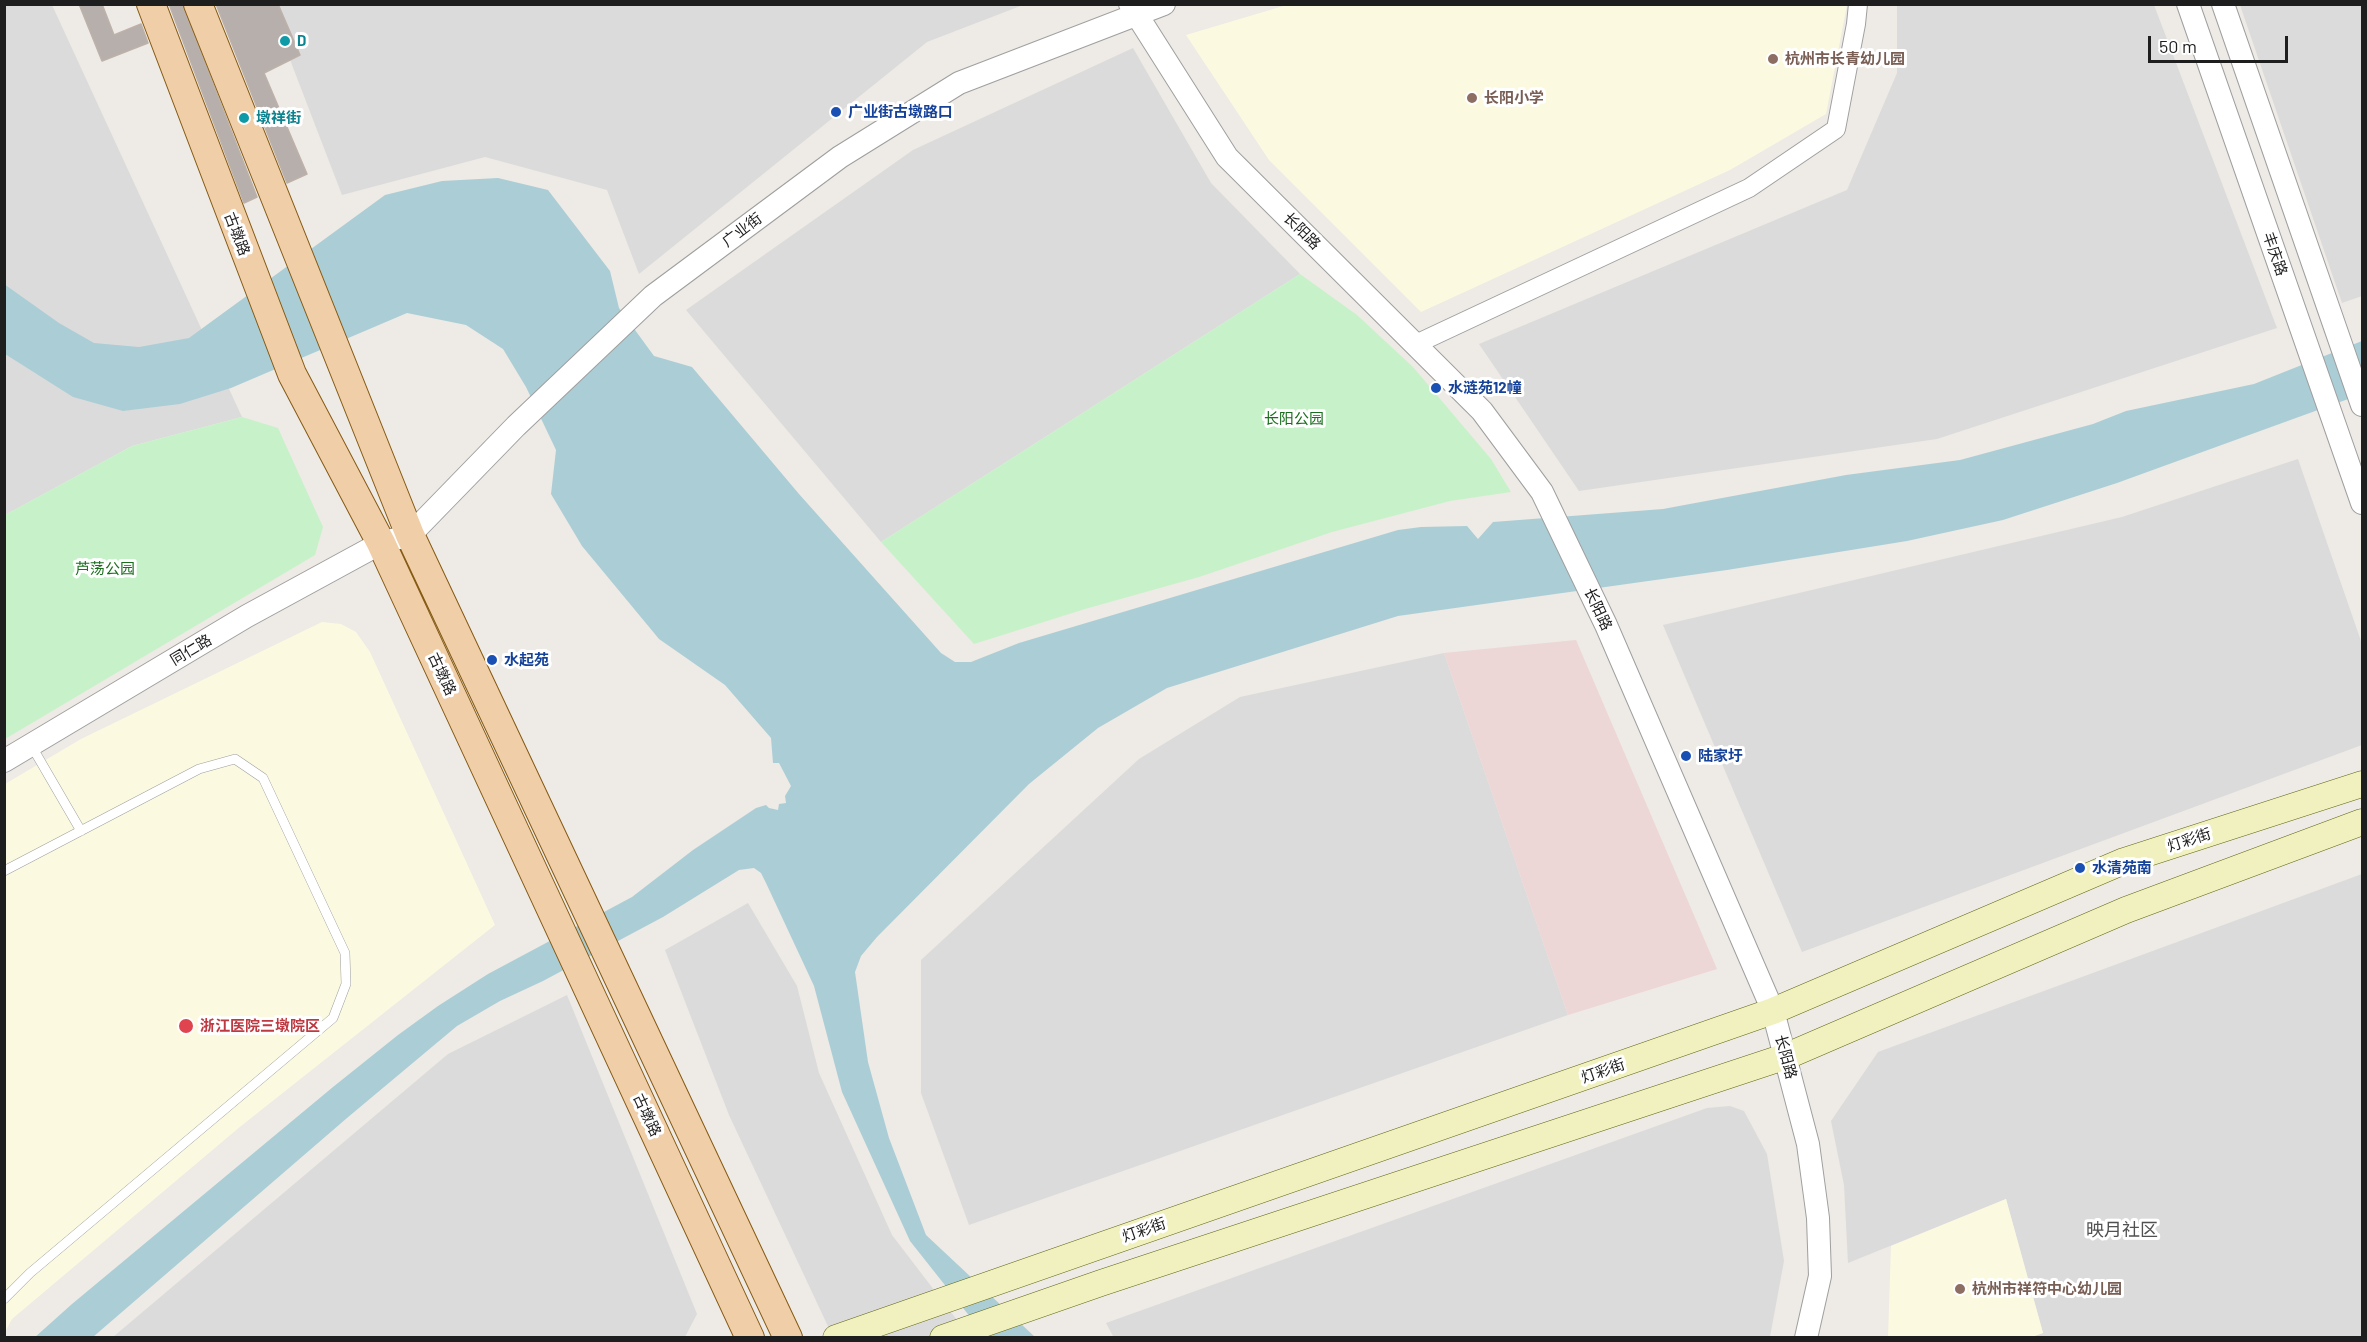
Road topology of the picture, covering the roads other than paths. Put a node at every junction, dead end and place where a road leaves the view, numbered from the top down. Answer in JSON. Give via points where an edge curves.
{"nodes":[{"id":1,"x":151,"y":4,"type":"edge"},
{"id":2,"x":198,"y":4,"type":"edge"},
{"id":3,"x":1164,"y":4,"type":"edge"},
{"id":4,"x":1858,"y":4,"type":"edge"},
{"id":5,"x":2188,"y":4,"type":"edge"},
{"id":6,"x":2223,"y":4,"type":"edge"},
{"id":7,"x":1132,"y":9,"type":"edge"},
{"id":8,"x":1416,"y":344,"type":"junction"},
{"id":9,"x":2362,"y":404,"type":"edge"},
{"id":10,"x":2362,"y":503,"type":"edge"},
{"id":11,"x":410,"y":535,"type":"junction"},
{"id":12,"x":381,"y":543,"type":"junction"},
{"id":13,"x":31,"y":746,"type":"junction"},
{"id":14,"x":4,"y":761,"type":"edge"},
{"id":15,"x":2362,"y":784,"type":"edge"},
{"id":16,"x":2362,"y":822,"type":"edge"},
{"id":17,"x":81,"y":831,"type":"junction"},
{"id":18,"x":4,"y":871,"type":"edge"},
{"id":19,"x":1773,"y":1011,"type":"junction"},
{"id":20,"x":1786,"y":1056,"type":"junction"},
{"id":21,"x":4,"y":1299,"type":"edge"},
{"id":22,"x":750,"y":1338,"type":"edge"},
{"id":23,"x":788,"y":1338,"type":"edge"},
{"id":24,"x":836,"y":1338,"type":"edge"},
{"id":25,"x":943,"y":1338,"type":"edge"},
{"id":26,"x":1806,"y":1338,"type":"edge"}],
"edges":[{"from":1,"to":12,"type":"main road","name":"古墩路","via":[[292,374]]},
{"from":2,"to":11,"type":"main road","name":"古墩路"},
{"from":3,"to":7,"type":"street","name":"广业街"},
{"from":4,"to":8,"type":"street","via":[[1836,129],[1749,188]]},
{"from":5,"to":10,"type":"street","name":"丰庆路"},
{"from":6,"to":9,"type":"street"},
{"from":7,"to":8,"type":"street","name":"长阳路","via":[[1227,157]]},
{"from":7,"to":11,"type":"street","name":"广业街","via":[[959,83],[840,157],[653,296],[516,426]]},
{"from":8,"to":19,"type":"street","name":"长阳路","via":[[1482,411],[1542,492],[1606,625]]},
{"from":11,"to":12,"type":"street"},
{"from":11,"to":23,"type":"main road","name":"古墩路"},
{"from":12,"to":13,"type":"street","name":"同仁路","via":[[247,616]]},
{"from":12,"to":22,"type":"main road","name":"古墩路"},
{"from":13,"to":14,"type":"street","name":"同仁路"},
{"from":13,"to":17,"type":"lane"},
{"from":15,"to":19,"type":"main road","name":"灯彩街","via":[[2124,861]]},
{"from":16,"to":20,"type":"main road","via":[[2126,910]]},
{"from":17,"to":18,"type":"lane"},
{"from":17,"to":21,"type":"lane","via":[[199,769],[235,759],[262,778],[345,953],[346,984],[333,1017]]},
{"from":19,"to":20,"type":"street","name":"长阳路"},
{"from":19,"to":24,"type":"main road","name":"灯彩街"},
{"from":20,"to":25,"type":"main road"},
{"from":20,"to":26,"type":"street","name":"长阳路","via":[[1808,1144],[1818,1218],[1820,1276]]}]}
